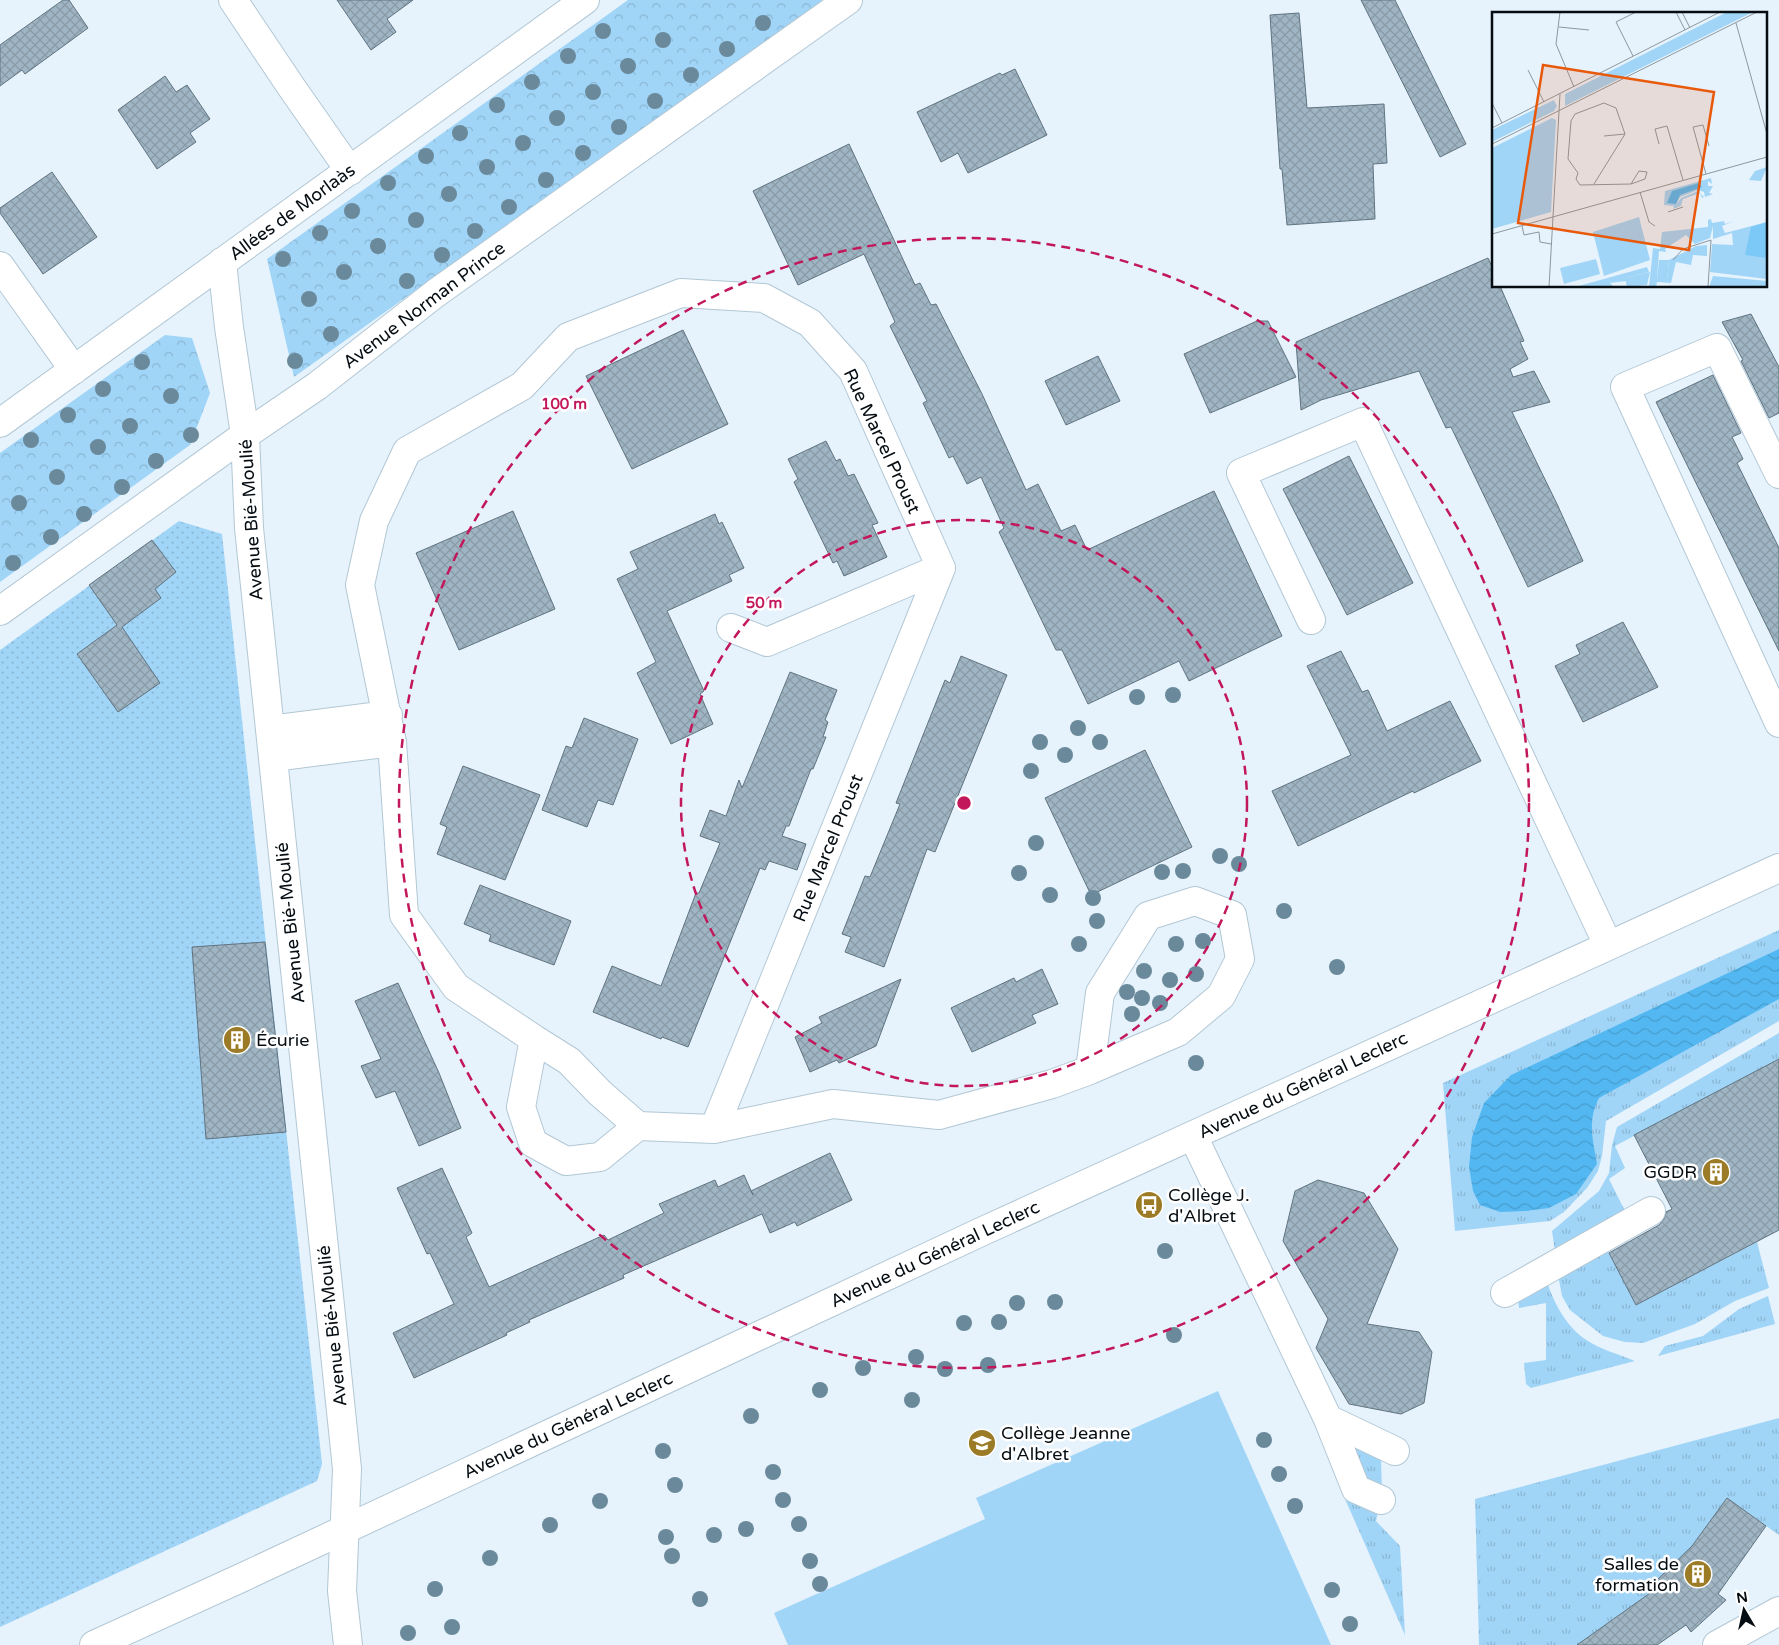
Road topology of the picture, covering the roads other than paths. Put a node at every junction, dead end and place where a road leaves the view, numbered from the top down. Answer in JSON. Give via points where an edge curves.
{"nodes":[{"id":1,"x":233,"y":0,"type":"edge"},
{"id":2,"x":585,"y":0,"type":"edge"},
{"id":3,"x":848,"y":0,"type":"edge"},
{"id":4,"x":350,"y":171,"type":"junction"},
{"id":5,"x":222,"y":262,"type":"junction"},
{"id":6,"x":0,"y":266,"type":"edge"},
{"id":7,"x":74,"y":370,"type":"junction"},
{"id":8,"x":0,"y":424,"type":"edge"},
{"id":9,"x":245,"y":435,"type":"junction"},
{"id":10,"x":1779,"y":474,"type":"edge"},
{"id":11,"x":941,"y":568,"type":"junction"},
{"id":12,"x":0,"y":611,"type":"edge"},
{"id":13,"x":1311,"y":620,"type":"dead end"},
{"id":14,"x":731,"y":628,"type":"dead end"},
{"id":15,"x":1779,"y":723,"type":"edge"},
{"id":16,"x":270,"y":730,"type":"junction"},
{"id":17,"x":390,"y":731,"type":"junction"},
{"id":18,"x":273,"y":757,"type":"junction"},
{"id":19,"x":1779,"y":868,"type":"edge"},
{"id":20,"x":1608,"y":945,"type":"junction"},
{"id":21,"x":534,"y":1038,"type":"junction"},
{"id":22,"x":1090,"y":1070,"type":"junction"},
{"id":23,"x":638,"y":1126,"type":"junction"},
{"id":24,"x":714,"y":1129,"type":"junction"},
{"id":25,"x":1193,"y":1136,"type":"junction"},
{"id":26,"x":1651,"y":1211,"type":"dead end"},
{"id":27,"x":1504,"y":1293,"type":"dead end"},
{"id":28,"x":1328,"y":1419,"type":"junction"},
{"id":29,"x":1395,"y":1451,"type":"dead end"},
{"id":30,"x":1382,"y":1500,"type":"dead end"},
{"id":31,"x":344,"y":1529,"type":"junction"},
{"id":32,"x":1779,"y":1611,"type":"edge"},
{"id":33,"x":94,"y":1645,"type":"edge"},
{"id":34,"x":348,"y":1645,"type":"edge"},
{"id":35,"x":1717,"y":1645,"type":"edge"}],
"edges":[{"from":1,"to":4,"type":"street"},
{"from":2,"to":4,"type":"street","name":"Allées de Morlaàs"},
{"from":3,"to":9,"type":"street","name":"Avenue Norman Prince","via":[[436,292],[317,386]]},
{"from":4,"to":5,"type":"street","name":"Allées de Morlaàs"},
{"from":5,"to":7,"type":"street","name":"Allées de Morlaàs"},
{"from":5,"to":9,"type":"street","name":"Avenue Bié-Moulié"},
{"from":6,"to":7,"type":"street"},
{"from":7,"to":8,"type":"street","name":"Allées de Morlaàs"},
{"from":9,"to":12,"type":"street","name":"Avenue Norman Prince"},
{"from":9,"to":16,"type":"street","name":"Avenue Bié-Moulié","via":[[249,528]]},
{"from":10,"to":15,"type":"street","via":[[1718,348],[1625,387]]},
{"from":11,"to":14,"type":"street","via":[[767,642]]},
{"from":11,"to":17,"type":"street","name":"Rue Marcel Proust","via":[[853,371],[810,323],[764,298],[680,293],[568,337],[522,386],[408,451],[374,521],[360,585]]},
{"from":11,"to":24,"type":"street","name":"Rue Marcel Proust"},
{"from":13,"to":20,"type":"street","via":[[1241,473],[1363,422]]},
{"from":16,"to":17,"type":"street"},
{"from":16,"to":18,"type":"street","name":"Avenue Bié-Moulié"},
{"from":17,"to":18,"type":"street"},
{"from":17,"to":21,"type":"street","name":"Rue Marcel Proust","via":[[404,915],[456,987]]},
{"from":18,"to":31,"type":"street","name":"Avenue Bié-Moulié","via":[[347,1469]]},
{"from":19,"to":20,"type":"street","name":"Avenue du Général Leclerc"},
{"from":20,"to":25,"type":"street","name":"Avenue du Général Leclerc"},
{"from":21,"to":23,"type":"street","name":"Rue Marcel Proust","via":[[569,1061]]},
{"from":21,"to":23,"type":"street","via":[[521,1107],[533,1143],[566,1161],[600,1157]]},
{"from":22,"to":22,"type":"street","via":[[1178,1032],[1221,996],[1240,959],[1232,915],[1196,901],[1148,916],[1100,993]]},
{"from":22,"to":24,"type":"street","via":[[939,1116],[833,1104]]},
{"from":23,"to":24,"type":"street"},
{"from":25,"to":28,"type":"street"},
{"from":25,"to":31,"type":"street","name":"Avenue du Général Leclerc"},
{"from":26,"to":27,"type":"street"},
{"from":28,"to":29,"type":"street"},
{"from":28,"to":30,"type":"street","via":[[1356,1489]]},
{"from":31,"to":33,"type":"street","name":"Avenue du Général Leclerc"},
{"from":31,"to":34,"type":"street","name":"Avenue Bié-Moulié","via":[[342,1591]]},
{"from":32,"to":35,"type":"street"}]}
